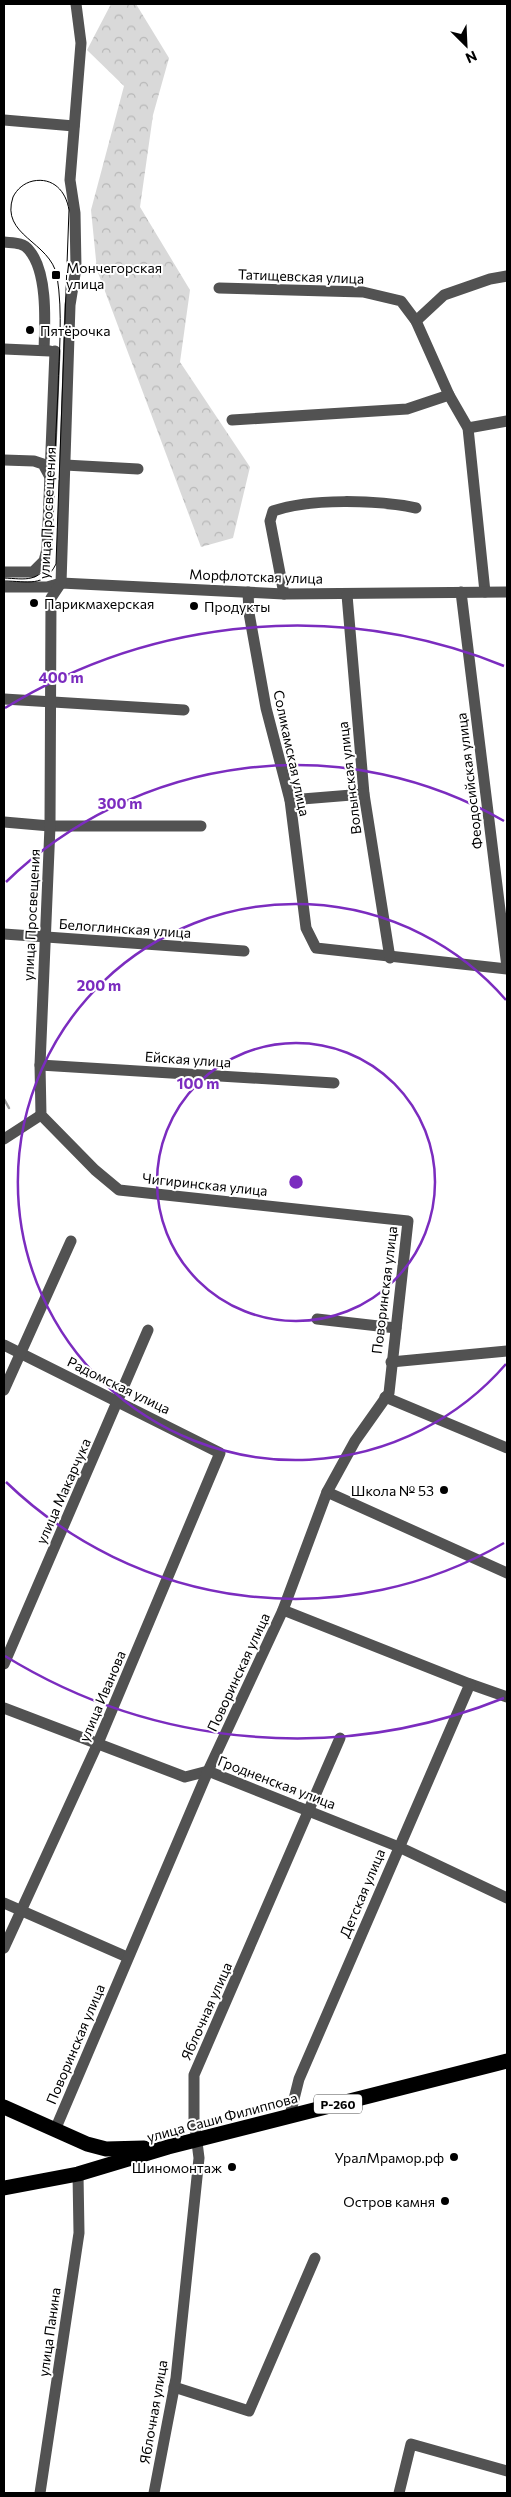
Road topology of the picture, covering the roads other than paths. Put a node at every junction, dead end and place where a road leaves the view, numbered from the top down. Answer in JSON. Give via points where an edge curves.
{"nodes":[{"id":1,"x":76,"y":4,"type":"edge"},
{"id":2,"x":4,"y":120,"type":"edge"},
{"id":3,"x":74,"y":126,"type":"junction"},
{"id":4,"x":4,"y":242,"type":"edge"},
{"id":5,"x":507,"y":276,"type":"edge"},
{"id":6,"x":219,"y":288,"type":"dead end"},
{"id":7,"x":416,"y":321,"type":"junction"},
{"id":8,"x":4,"y":349,"type":"edge"},
{"id":9,"x":50,"y":351,"type":"junction"},
{"id":10,"x":70,"y":352,"type":"junction"},
{"id":11,"x":449,"y":395,"type":"junction"},
{"id":12,"x":232,"y":420,"type":"dead end"},
{"id":13,"x":507,"y":421,"type":"edge"},
{"id":14,"x":468,"y":428,"type":"junction"},
{"id":15,"x":52,"y":443,"type":"junction"},
{"id":16,"x":4,"y":460,"type":"edge"},
{"id":17,"x":34,"y":461,"type":"junction"},
{"id":18,"x":65,"y":465,"type":"junction"},
{"id":19,"x":138,"y":470,"type":"dead end"},
{"id":20,"x":50,"y":478,"type":"junction"},
{"id":21,"x":416,"y":508,"type":"dead end"},
{"id":22,"x":4,"y":572,"type":"edge"},
{"id":23,"x":61,"y":583,"type":"junction"},
{"id":24,"x":4,"y":587,"type":"edge"},
{"id":25,"x":248,"y":592,"type":"junction"},
{"id":26,"x":461,"y":592,"type":"junction"},
{"id":27,"x":485,"y":592,"type":"junction"},
{"id":28,"x":507,"y":592,"type":"edge"},
{"id":29,"x":284,"y":594,"type":"junction"},
{"id":30,"x":347,"y":594,"type":"junction"},
{"id":31,"x":4,"y":699,"type":"edge"},
{"id":32,"x":51,"y":701,"type":"junction"},
{"id":33,"x":184,"y":710,"type":"dead end"},
{"id":34,"x":364,"y":794,"type":"junction"},
{"id":35,"x":290,"y":800,"type":"junction"},
{"id":36,"x":4,"y":822,"type":"edge"},
{"id":37,"x":50,"y":826,"type":"junction"},
{"id":38,"x":201,"y":826,"type":"dead end"},
{"id":39,"x":4,"y":934,"type":"edge"},
{"id":40,"x":44,"y":938,"type":"junction"},
{"id":41,"x":244,"y":951,"type":"dead end"},
{"id":42,"x":390,"y":958,"type":"junction"},
{"id":43,"x":507,"y":968,"type":"edge"},
{"id":44,"x":40,"y":1064,"type":"junction"},
{"id":45,"x":334,"y":1083,"type":"dead end"},
{"id":46,"x":42,"y":1115,"type":"junction"},
{"id":47,"x":4,"y":1139,"type":"edge"},
{"id":48,"x":408,"y":1221,"type":"joint"},
{"id":49,"x":71,"y":1241,"type":"dead end"},
{"id":50,"x":317,"y":1319,"type":"dead end"},
{"id":51,"x":396,"y":1328,"type":"junction"},
{"id":52,"x":148,"y":1330,"type":"dead end"},
{"id":53,"x":4,"y":1345,"type":"edge"},
{"id":54,"x":507,"y":1351,"type":"edge"},
{"id":55,"x":20,"y":1353,"type":"junction"},
{"id":56,"x":390,"y":1362,"type":"junction"},
{"id":57,"x":4,"y":1390,"type":"edge"},
{"id":58,"x":386,"y":1397,"type":"junction"},
{"id":59,"x":119,"y":1402,"type":"junction"},
{"id":60,"x":507,"y":1448,"type":"edge"},
{"id":61,"x":220,"y":1452,"type":"joint"},
{"id":62,"x":327,"y":1492,"type":"junction"},
{"id":63,"x":507,"y":1574,"type":"edge"},
{"id":64,"x":283,"y":1610,"type":"junction"},
{"id":65,"x":4,"y":1664,"type":"edge"},
{"id":66,"x":470,"y":1684,"type":"junction"},
{"id":67,"x":507,"y":1697,"type":"edge"},
{"id":68,"x":4,"y":1708,"type":"edge"},
{"id":69,"x":340,"y":1738,"type":"dead end"},
{"id":70,"x":98,"y":1743,"type":"junction"},
{"id":71,"x":208,"y":1771,"type":"junction"},
{"id":72,"x":310,"y":1810,"type":"junction"},
{"id":73,"x":399,"y":1847,"type":"junction"},
{"id":74,"x":507,"y":1898,"type":"edge"},
{"id":75,"x":4,"y":1903,"type":"edge"},
{"id":76,"x":20,"y":1910,"type":"junction"},
{"id":77,"x":4,"y":1948,"type":"edge"},
{"id":78,"x":127,"y":1957,"type":"junction"},
{"id":79,"x":507,"y":2061,"type":"edge"},
{"id":80,"x":4,"y":2107,"type":"edge"},
{"id":81,"x":290,"y":2115,"type":"junction"},
{"id":82,"x":55,"y":2130,"type":"junction"},
{"id":83,"x":197,"y":2140,"type":"junction"},
{"id":84,"x":83,"y":2143,"type":"junction"},
{"id":85,"x":168,"y":2147,"type":"junction"},
{"id":86,"x":80,"y":2173,"type":"junction"},
{"id":87,"x":4,"y":2188,"type":"edge"},
{"id":88,"x":315,"y":2258,"type":"dead end"},
{"id":89,"x":174,"y":2387,"type":"junction"},
{"id":90,"x":507,"y":2471,"type":"edge"},
{"id":91,"x":40,"y":2493,"type":"edge"},
{"id":92,"x":154,"y":2493,"type":"edge"},
{"id":93,"x":399,"y":2493,"type":"edge"}],
"edges":[{"from":1,"to":3,"type":"street","name":"улица Просвещения","via":[[81,43]]},
{"from":2,"to":3,"type":"street"},
{"from":3,"to":10,"type":"street","name":"улица Просвещения","via":[[70,180],[75,213],[76,268],[70,305]]},
{"from":4,"to":9,"type":"street","via":[[19,243],[30,250],[39,270]]},
{"from":5,"to":7,"type":"street","via":[[444,295]]},
{"from":6,"to":7,"type":"street","name":"Татищевская улица","via":[[364,292],[401,301]]},
{"from":7,"to":11,"type":"street"},
{"from":8,"to":9,"type":"street"},
{"from":9,"to":10,"type":"street"},
{"from":9,"to":15,"type":"street","name":"улица Просвещения"},
{"from":10,"to":18,"type":"street","name":"улица Просвещения"},
{"from":11,"to":12,"type":"street","via":[[406,409]]},
{"from":11,"to":14,"type":"street"},
{"from":13,"to":14,"type":"street"},
{"from":14,"to":27,"type":"street"},
{"from":15,"to":17,"type":"street"},
{"from":15,"to":20,"type":"street","name":"улица Просвещения"},
{"from":16,"to":17,"type":"street"},
{"from":17,"to":20,"type":"street","via":[[47,467]]},
{"from":18,"to":19,"type":"street"},
{"from":18,"to":23,"type":"street","name":"улица Просвещения"},
{"from":20,"to":22,"type":"street","name":"улица Просвещения","via":[[44,561],[33,572]]},
{"from":21,"to":29,"type":"street","via":[[396,504],[313,503],[273,511],[270,521]]},
{"from":23,"to":24,"type":"street","name":"Морфлотская улица","via":[[48,588]]},
{"from":23,"to":25,"type":"street","name":"Морфлотская улица"},
{"from":23,"to":32,"type":"street","name":"улица Просвещения","via":[[51,598]]},
{"from":25,"to":29,"type":"street","name":"Морфлотская улица"},
{"from":25,"to":35,"type":"street","name":"Соликамская улица","via":[[266,708]]},
{"from":26,"to":27,"type":"street","name":"Морфлотская улица"},
{"from":26,"to":30,"type":"street","name":"Морфлотская улица"},
{"from":26,"to":43,"type":"street","name":"Феодосийская улица"},
{"from":27,"to":28,"type":"street","name":"Морфлотская улица"},
{"from":29,"to":30,"type":"street","name":"Морфлотская улица"},
{"from":30,"to":34,"type":"street","name":"Волынская улица"},
{"from":31,"to":32,"type":"street"},
{"from":32,"to":33,"type":"street"},
{"from":32,"to":37,"type":"street","name":"улица Просвещения"},
{"from":34,"to":35,"type":"street"},
{"from":34,"to":42,"type":"street","name":"Волынская улица"},
{"from":35,"to":42,"type":"street","name":"Соликамская улица","via":[[300,899],[306,928],[316,948]]},
{"from":36,"to":37,"type":"street"},
{"from":37,"to":38,"type":"street"},
{"from":37,"to":40,"type":"street","name":"улица Просвещения"},
{"from":39,"to":40,"type":"street","name":"Белоглинская улица"},
{"from":40,"to":41,"type":"street","name":"Белоглинская улица"},
{"from":40,"to":44,"type":"street","name":"улица Просвещения"},
{"from":42,"to":43,"type":"street"},
{"from":44,"to":45,"type":"street","name":"Ейская улица"},
{"from":44,"to":46,"type":"street","name":"улица Просвещения"},
{"from":46,"to":47,"type":"street"},
{"from":46,"to":48,"type":"street","name":"Чигиринская улица","via":[[119,1190]]},
{"from":48,"to":51,"type":"street","name":"Поворинская улица"},
{"from":49,"to":55,"type":"street"},
{"from":50,"to":51,"type":"street"},
{"from":51,"to":56,"type":"street","name":"Поворинская улица"},
{"from":52,"to":59,"type":"street","name":"улица Макарчука"},
{"from":53,"to":55,"type":"street","name":"Радомская улица"},
{"from":54,"to":56,"type":"street"},
{"from":55,"to":57,"type":"street"},
{"from":55,"to":59,"type":"street","name":"Радомская улица"},
{"from":56,"to":58,"type":"street","name":"Поворинская улица","via":[[389,1393]]},
{"from":58,"to":60,"type":"street"},
{"from":58,"to":62,"type":"street","name":"Поворинская улица","via":[[355,1441]]},
{"from":59,"to":61,"type":"street","name":"Радомская улица"},
{"from":59,"to":65,"type":"street","name":"улица Макарчука"},
{"from":61,"to":70,"type":"street","name":"улица Иванова"},
{"from":62,"to":63,"type":"street"},
{"from":62,"to":64,"type":"street","name":"Поворинская улица"},
{"from":64,"to":66,"type":"street"},
{"from":64,"to":71,"type":"street","name":"Поворинская улица"},
{"from":66,"to":67,"type":"street"},
{"from":66,"to":73,"type":"street","name":"Детская улица"},
{"from":68,"to":70,"type":"street","name":"Гродненская улица"},
{"from":69,"to":72,"type":"street","name":"Яблочная улица"},
{"from":70,"to":71,"type":"street","name":"Гродненская улица","via":[[185,1777]]},
{"from":70,"to":76,"type":"street","name":"улица Иванова"},
{"from":71,"to":72,"type":"street","name":"Гродненская улица"},
{"from":71,"to":78,"type":"street","name":"Поворинская улица"},
{"from":72,"to":73,"type":"street","name":"Гродненская улица"},
{"from":72,"to":83,"type":"street","name":"Яблочная улица","via":[[194,2075]]},
{"from":73,"to":74,"type":"street","name":"Гродненская улица"},
{"from":73,"to":81,"type":"street","name":"Детская улица","via":[[299,2079]]},
{"from":75,"to":76,"type":"street"},
{"from":76,"to":77,"type":"street","name":"улица Иванова"},
{"from":76,"to":78,"type":"street"},
{"from":78,"to":82,"type":"street","name":"Поворинская улица"},
{"from":79,"to":81,"type":"highway","name":"улица Саши Филиппова","number":"Р-260"},
{"from":80,"to":82,"type":"highway","number":"Р-260"},
{"from":81,"to":83,"type":"highway","name":"улица Саши Филиппова","number":"Р-260"},
{"from":82,"to":84,"type":"highway","number":"Р-260"},
{"from":83,"to":85,"type":"highway","name":"улица Саши Филиппова","number":"Р-260"},
{"from":83,"to":89,"type":"street","name":"Яблочная улица","via":[[200,2158]]},
{"from":84,"to":85,"type":"highway","number":"Р-260","via":[[106,2149]]},
{"from":84,"to":86,"type":"highway","via":[[89,2161]]},
{"from":85,"to":86,"type":"highway","name":"улица Саши Филиппова","number":"Р-260"},
{"from":86,"to":87,"type":"highway","name":"улица Саши Филиппова","number":"Р-260"},
{"from":86,"to":91,"type":"street","name":"улица Панина","via":[[78,2233]]},
{"from":88,"to":89,"type":"street","via":[[249,2410]]},
{"from":89,"to":92,"type":"street","name":"Яблочная улица"},
{"from":90,"to":93,"type":"street","via":[[411,2444]]}]}
